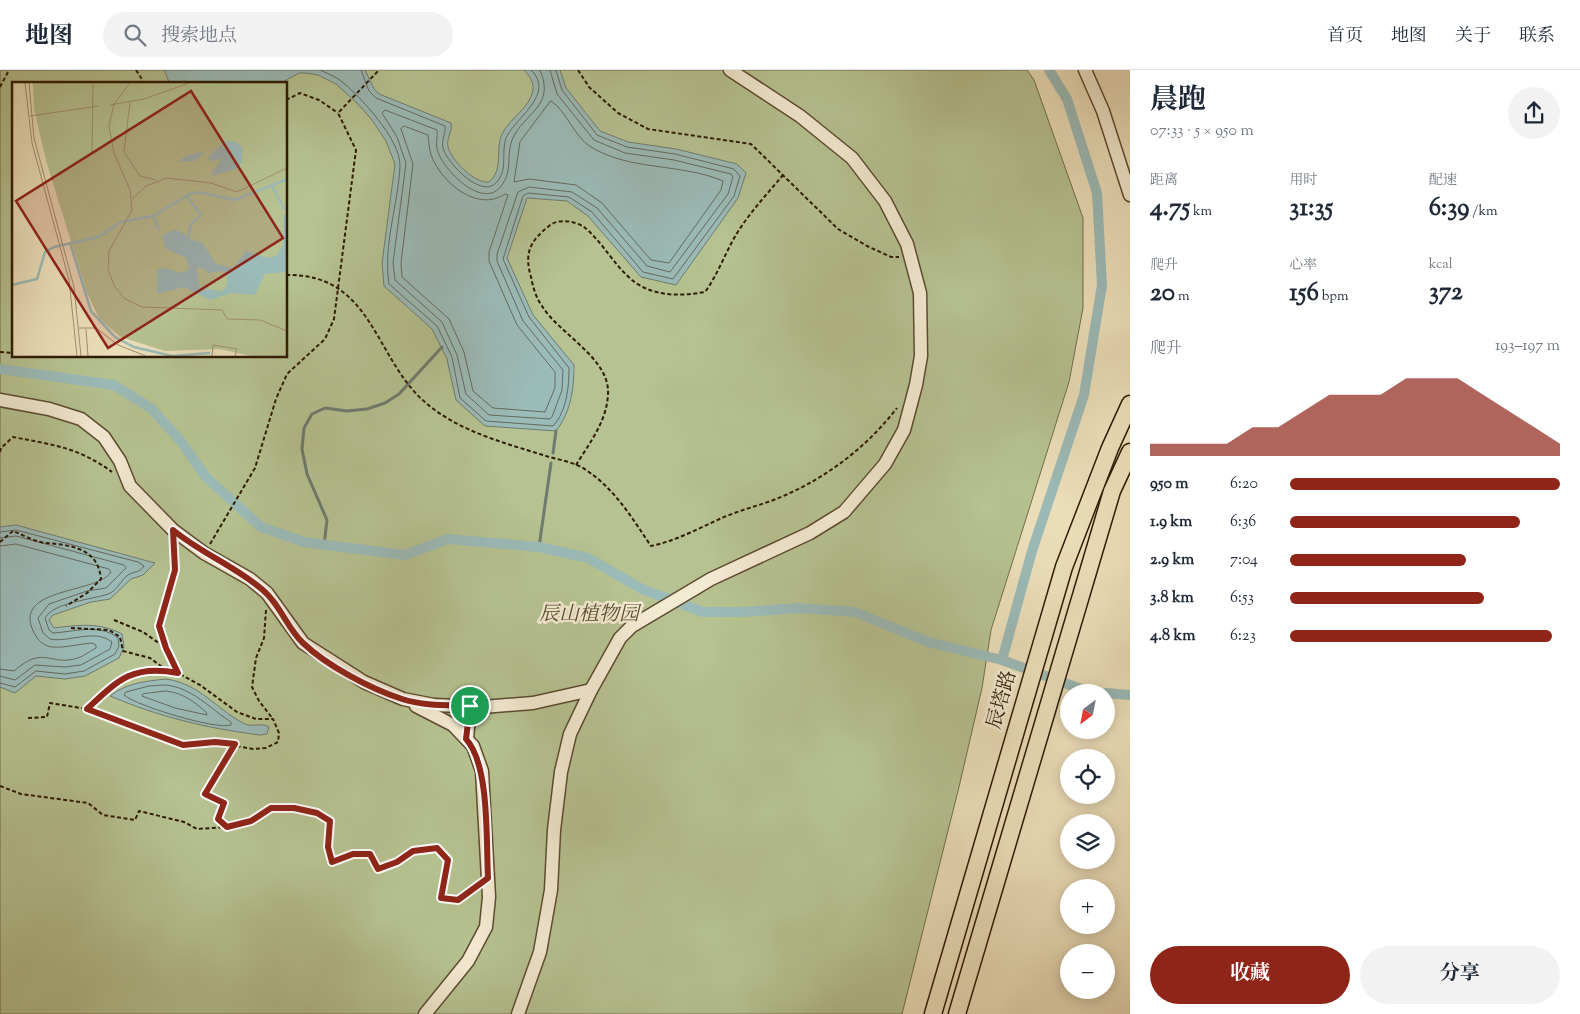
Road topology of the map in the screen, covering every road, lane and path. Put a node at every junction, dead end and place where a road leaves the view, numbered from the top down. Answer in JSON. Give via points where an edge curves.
{"nodes":[{"id":1,"x":9,"y":70,"type":"edge"},
{"id":2,"x":136,"y":70,"type":"edge"},
{"id":3,"x":379,"y":70,"type":"edge"},
{"id":4,"x":578,"y":70,"type":"edge"},
{"id":5,"x":730,"y":70,"type":"edge"},
{"id":6,"x":1085,"y":70,"type":"edge"},
{"id":7,"x":144,"y":82,"type":"edge"},
{"id":8,"x":0,"y":87,"type":"edge"},
{"id":9,"x":288,"y":99,"type":"edge"},
{"id":10,"x":338,"y":113,"type":"junction"},
{"id":11,"x":784,"y":176,"type":"junction"},
{"id":12,"x":1130,"y":195,"type":"edge"},
{"id":13,"x":911,"y":259,"type":"junction"},
{"id":14,"x":288,"y":275,"type":"edge"},
{"id":15,"x":340,"y":288,"type":"junction"},
{"id":16,"x":0,"y":400,"type":"edge"},
{"id":17,"x":1130,"y":404,"type":"edge"},
{"id":18,"x":899,"y":406,"type":"dead end"},
{"id":19,"x":0,"y":452,"type":"edge"},
{"id":20,"x":1130,"y":452,"type":"edge"},
{"id":21,"x":576,"y":465,"type":"junction"},
{"id":22,"x":130,"y":486,"type":"junction"},
{"id":23,"x":173,"y":530,"type":"junction"},
{"id":24,"x":0,"y":542,"type":"edge"},
{"id":25,"x":204,"y":553,"type":"junction"},
{"id":26,"x":267,"y":593,"type":"junction"},
{"id":27,"x":66,"y":606,"type":"dead end"},
{"id":28,"x":114,"y":620,"type":"dead end"},
{"id":29,"x":71,"y":628,"type":"dead end"},
{"id":30,"x":166,"y":648,"type":"junction"},
{"id":31,"x":167,"y":671,"type":"junction"},
{"id":32,"x":178,"y":673,"type":"junction"},
{"id":33,"x":590,"y":690,"type":"junction"},
{"id":34,"x":403,"y":699,"type":"junction"},
{"id":35,"x":470,"y":706,"type":"junction"},
{"id":36,"x":87,"y":709,"type":"junction"},
{"id":37,"x":28,"y":718,"type":"dead end"},
{"id":38,"x":273,"y":719,"type":"junction"},
{"id":39,"x":466,"y":739,"type":"junction"},
{"id":40,"x":235,"y":744,"type":"junction"},
{"id":41,"x":0,"y":786,"type":"edge"},
{"id":42,"x":227,"y":827,"type":"junction"},
{"id":43,"x":488,"y":878,"type":"junction"},
{"id":44,"x":425,"y":1014,"type":"edge"},
{"id":45,"x":518,"y":1014,"type":"edge"},
{"id":46,"x":933,"y":1014,"type":"edge"},
{"id":47,"x":957,"y":1014,"type":"edge"}],
"edges":[{"from":1,"to":8,"type":"path"},
{"from":2,"to":7,"type":"path"},
{"from":3,"to":10,"type":"path"},
{"from":4,"to":11,"type":"path","via":[[589,87],[618,114],[648,129],[751,144]]},
{"from":5,"to":13,"type":"lane","via":[[800,116],[852,158],[885,201]]},
{"from":6,"to":12,"type":"lane","via":[[1103,111]]},
{"from":9,"to":10,"type":"path","via":[[300,93],[320,100]]},
{"from":10,"to":15,"type":"path","via":[[356,150]]},
{"from":11,"to":13,"type":"path","via":[[838,229],[891,257]]},
{"from":11,"to":21,"type":"path","via":[[738,231],[705,292],[680,296],[653,291],[636,283],[584,227],[569,221],[553,222],[530,246],[526,263],[542,306],[603,371],[608,393],[604,416]]},
{"from":13,"to":33,"type":"lane","via":[[920,293],[921,356],[904,430],[885,464],[844,512],[810,533],[711,579],[632,626],[620,638]]},
{"from":14,"to":15,"type":"path","via":[[315,278]]},
{"from":15,"to":21,"type":"path","via":[[359,306],[406,380],[425,403],[451,421],[479,434]]},
{"from":15,"to":25,"type":"path","via":[[334,319],[325,339],[287,374],[255,468]]},
{"from":16,"to":22,"type":"lane","via":[[81,419],[104,437],[120,461]]},
{"from":17,"to":46,"type":"main road","name":"辰塔路","via":[[1064,567]]},
{"from":18,"to":21,"type":"path","via":[[882,428],[856,452],[818,479],[667,543],[651,546],[609,487]]},
{"from":19,"to":22,"type":"path","via":[[13,437],[69,447],[97,461]]},
{"from":20,"to":47,"type":"main road","via":[[1112,491]]},
{"from":22,"to":23,"type":"lane"},
{"from":23,"to":25,"type":"lane"},
{"from":23,"to":30,"type":"path","via":[[175,570],[159,626]]},
{"from":24,"to":27,"type":"path","via":[[13,531],[91,554],[97,562],[101,579]]},
{"from":25,"to":26,"type":"lane","via":[[250,579]]},
{"from":26,"to":34,"type":"lane","via":[[303,643],[364,682]]},
{"from":26,"to":38,"type":"path","via":[[264,638],[256,658],[252,687]]},
{"from":28,"to":30,"type":"path","via":[[143,632]]},
{"from":29,"to":31,"type":"path","via":[[109,630],[120,637],[123,652],[150,658]]},
{"from":30,"to":32,"type":"path"},
{"from":31,"to":32,"type":"path"},
{"from":31,"to":36,"type":"path","via":[[134,672],[118,681]]},
{"from":32,"to":38,"type":"path","via":[[237,712],[256,719]]},
{"from":33,"to":35,"type":"lane","via":[[534,703]]},
{"from":33,"to":45,"type":"lane","via":[[570,734],[561,772],[551,890],[540,952]]},
{"from":34,"to":35,"type":"lane","via":[[434,705]]},
{"from":34,"to":39,"type":"lane","via":[[453,725]]},
{"from":35,"to":39,"type":"lane"},
{"from":36,"to":37,"type":"path","via":[[50,703],[47,717]]},
{"from":36,"to":40,"type":"path","via":[[183,745]]},
{"from":38,"to":40,"type":"path","via":[[279,734],[278,742],[266,748],[253,749]]},
{"from":39,"to":43,"type":"lane","via":[[473,746],[482,771]]},
{"from":40,"to":42,"type":"path","via":[[205,794],[224,803],[218,819]]},
{"from":41,"to":42,"type":"path","via":[[21,794],[88,803],[103,815],[135,820],[139,811],[184,822],[197,829]]},
{"from":42,"to":43,"type":"path","via":[[251,821],[271,808],[294,808],[317,813],[330,821],[328,847],[332,862],[353,854],[370,854],[378,869],[413,851],[437,848],[448,860],[441,898],[458,900]]},
{"from":43,"to":44,"type":"lane","via":[[486,927],[468,961]]}]}
